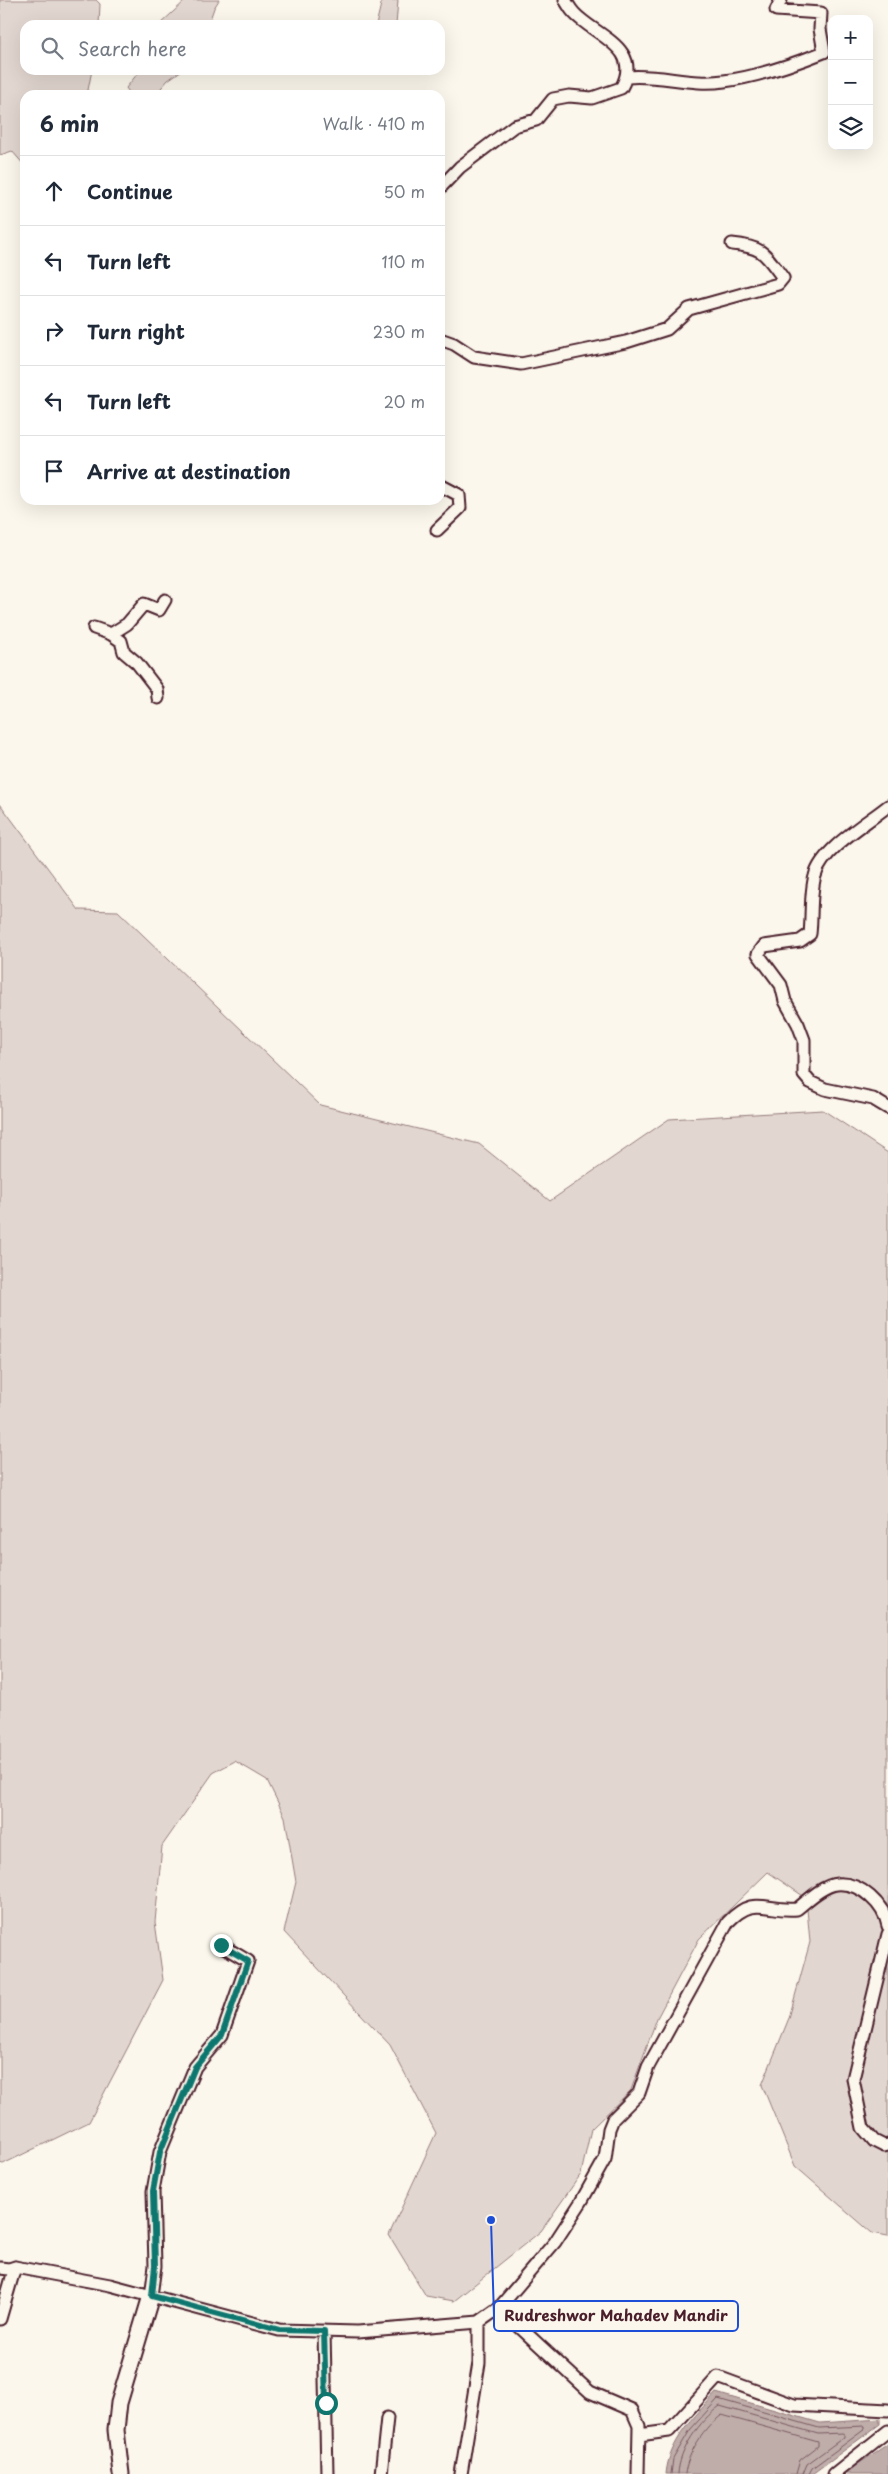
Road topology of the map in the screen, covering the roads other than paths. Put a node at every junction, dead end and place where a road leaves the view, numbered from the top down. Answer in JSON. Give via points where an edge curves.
{"nodes":[{"id":1,"x":565,"y":0,"type":"edge"},
{"id":2,"x":781,"y":0,"type":"edge"},
{"id":3,"x":628,"y":76,"type":"junction"},
{"id":4,"x":445,"y":183,"type":"edge"},
{"id":5,"x":732,"y":244,"type":"dead end"},
{"id":6,"x":445,"y":341,"type":"edge"},
{"id":7,"x":445,"y":488,"type":"edge"},
{"id":8,"x":437,"y":530,"type":"dead end"},
{"id":9,"x":165,"y":600,"type":"dead end"},
{"id":10,"x":94,"y":628,"type":"dead end"},
{"id":11,"x":111,"y":634,"type":"junction"},
{"id":12,"x":158,"y":698,"type":"dead end"},
{"id":13,"x":888,"y":806,"type":"edge"},
{"id":14,"x":888,"y":1108,"type":"edge"},
{"id":15,"x":888,"y":1926,"type":"edge"},
{"id":16,"x":888,"y":1934,"type":"edge"},
{"id":17,"x":221,"y":1945,"type":"dead end"},
{"id":18,"x":888,"y":2144,"type":"edge"},
{"id":19,"x":15,"y":2267,"type":"junction"},
{"id":20,"x":0,"y":2268,"type":"edge"},
{"id":21,"x":152,"y":2296,"type":"junction"},
{"id":22,"x":499,"y":2308,"type":"junction"},
{"id":23,"x":0,"y":2319,"type":"edge"},
{"id":24,"x":478,"y":2322,"type":"junction"},
{"id":25,"x":324,"y":2331,"type":"junction"},
{"id":26,"x":888,"y":2410,"type":"edge"},
{"id":27,"x":387,"y":2418,"type":"dead end"},
{"id":28,"x":888,"y":2431,"type":"edge"},
{"id":29,"x":639,"y":2435,"type":"junction"},
{"id":30,"x":121,"y":2474,"type":"edge"},
{"id":31,"x":327,"y":2474,"type":"edge"},
{"id":32,"x":381,"y":2474,"type":"edge"},
{"id":33,"x":461,"y":2474,"type":"edge"},
{"id":34,"x":638,"y":2474,"type":"edge"},
{"id":35,"x":834,"y":2474,"type":"edge"}],
"edges":[{"from":1,"to":3,"type":"street","via":[[574,13],[606,37],[624,56]]},
{"from":2,"to":3,"type":"street","via":[[776,10],[821,13],[824,52],[724,82]]},
{"from":3,"to":4,"type":"street","via":[[621,88],[592,98],[569,96],[553,99],[536,120],[514,126],[460,167]]},
{"from":5,"to":6,"type":"street","via":[[749,246],[764,253],[783,278],[778,284],[689,309],[667,329],[634,340],[521,364],[474,357]]},
{"from":7,"to":8,"type":"street","via":[[459,495],[460,508]]},
{"from":9,"to":11,"type":"street","via":[[159,610],[144,604],[127,624]]},
{"from":10,"to":11,"type":"street"},
{"from":11,"to":12,"type":"street","via":[[121,641],[124,652],[137,662],[157,689]]},
{"from":13,"to":14,"type":"street","via":[[824,860],[815,875],[810,934],[800,941],[764,946],[758,954],[781,985],[785,1001],[798,1024],[804,1040],[804,1074],[810,1082],[825,1089],[873,1099]]},
{"from":15,"to":22,"type":"street","via":[[885,1913],[859,1889],[836,1884],[796,1909],[756,1906],[745,1907],[738,1912],[728,1922],[648,2067],[639,2093],[613,2119],[605,2159],[581,2202],[555,2242]]},
{"from":16,"to":18,"type":"street","via":[[853,2079],[863,2128],[874,2141],[884,2146]]},
{"from":17,"to":21,"type":"street","via":[[248,1961],[222,2035],[195,2067],[160,2152],[153,2191],[155,2266]]},
{"from":19,"to":20,"type":"street"},
{"from":19,"to":21,"type":"street"},
{"from":19,"to":23,"type":"street"},
{"from":21,"to":25,"type":"street","via":[[279,2330]]},
{"from":21,"to":30,"type":"street","via":[[119,2403],[116,2430]]},
{"from":22,"to":24,"type":"street"},
{"from":22,"to":29,"type":"street","via":[[590,2392],[632,2410]]},
{"from":24,"to":25,"type":"street","via":[[358,2332]]},
{"from":24,"to":33,"type":"street","via":[[479,2362]]},
{"from":25,"to":31,"type":"street"},
{"from":26,"to":29,"type":"street","via":[[794,2405],[718,2377],[669,2431]]},
{"from":27,"to":32,"type":"street"},
{"from":28,"to":35,"type":"street"},
{"from":29,"to":34,"type":"street"}]}
